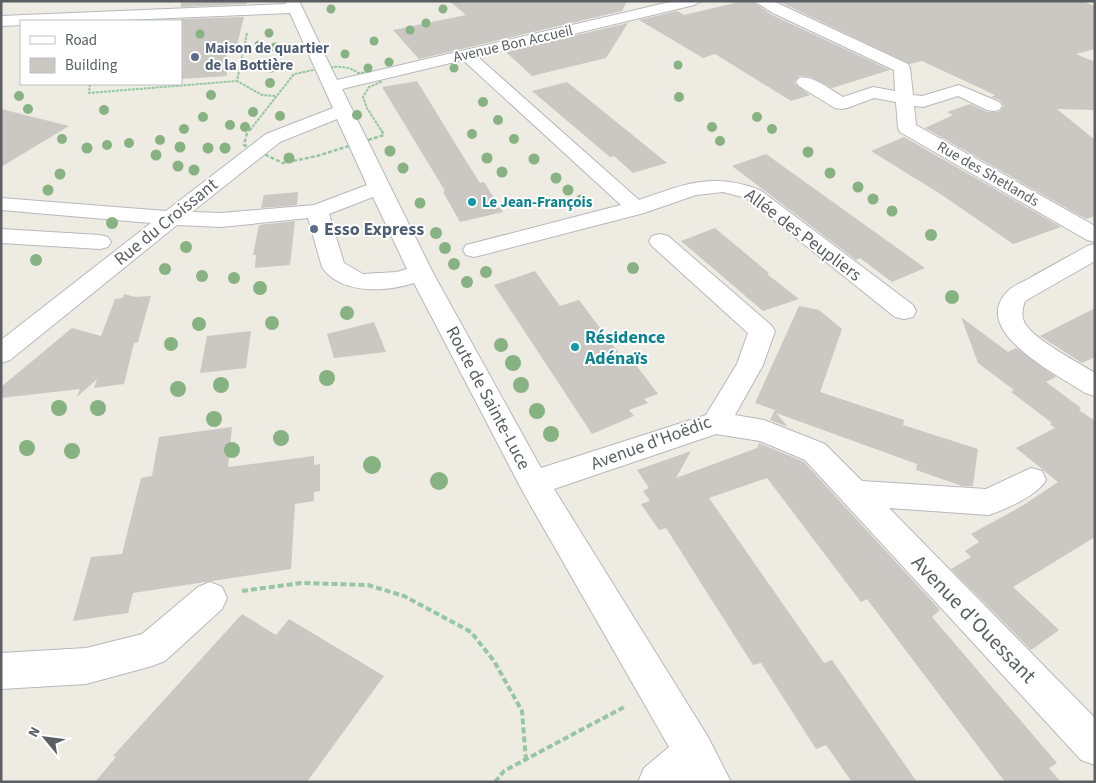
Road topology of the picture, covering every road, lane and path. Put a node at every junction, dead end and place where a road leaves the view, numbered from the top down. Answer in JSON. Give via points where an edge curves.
{"nodes":[{"id":1,"x":694,"y":1,"type":"edge"},
{"id":2,"x":761,"y":1,"type":"edge"},
{"id":3,"x":665,"y":4,"type":"edge"},
{"id":4,"x":293,"y":5,"type":"edge"},
{"id":5,"x":263,"y":10,"type":"junction"},
{"id":6,"x":20,"y":20,"type":"edge"},
{"id":7,"x":25,"y":20,"type":"edge"},
{"id":8,"x":1,"y":21,"type":"edge"},
{"id":9,"x":467,"y":55,"type":"junction"},
{"id":10,"x":237,"y":81,"type":"junction"},
{"id":11,"x":805,"y":82,"type":"dead end"},
{"id":12,"x":90,"y":85,"type":"edge"},
{"id":13,"x":276,"y":96,"type":"dead end"},
{"id":14,"x":338,"y":98,"type":"junction"},
{"id":15,"x":903,"y":99,"type":"junction"},
{"id":16,"x":993,"y":106,"type":"dead end"},
{"id":17,"x":379,"y":188,"type":"junction"},
{"id":18,"x":1,"y":204,"type":"edge"},
{"id":19,"x":75,"y":208,"type":"junction"},
{"id":20,"x":636,"y":208,"type":"junction"},
{"id":21,"x":317,"y":212,"type":"junction"},
{"id":22,"x":172,"y":218,"type":"junction"},
{"id":23,"x":1095,"y":235,"type":"edge"},
{"id":24,"x":1,"y":236,"type":"edge"},
{"id":25,"x":42,"y":239,"type":"junction"},
{"id":26,"x":100,"y":242,"type":"dead end"},
{"id":27,"x":660,"y":242,"type":"dead end"},
{"id":28,"x":474,"y":250,"type":"dead end"},
{"id":29,"x":1095,"y":251,"type":"edge"},
{"id":30,"x":421,"y":273,"type":"junction"},
{"id":31,"x":904,"y":311,"type":"dead end"},
{"id":32,"x":1,"y":354,"type":"edge"},
{"id":33,"x":1095,"y":386,"type":"edge"},
{"id":34,"x":716,"y":423,"type":"junction"},
{"id":35,"x":1031,"y":480,"type":"dead end"},
{"id":36,"x":534,"y":483,"type":"junction"},
{"id":37,"x":853,"y":493,"type":"junction"},
{"id":38,"x":210,"y":598,"type":"joint"},
{"id":39,"x":1,"y":672,"type":"edge"},
{"id":40,"x":656,"y":690,"type":"junction"},
{"id":41,"x":1095,"y":746,"type":"edge"},
{"id":42,"x":526,"y":760,"type":"junction"},
{"id":43,"x":702,"y":766,"type":"edge"},
{"id":44,"x":496,"y":782,"type":"edge"},
{"id":45,"x":658,"y":782,"type":"edge"}],
"edges":[{"from":1,"to":3,"type":"street","name":"Avenue Bon Accueil"},
{"from":2,"to":15,"type":"street","name":"Rue des Shetlands","via":[[902,68]]},
{"from":3,"to":9,"type":"street","name":"Avenue Bon Accueil"},
{"from":4,"to":5,"type":"street"},
{"from":4,"to":14,"type":"street","name":"Route de Sainte-Luce"},
{"from":5,"to":7,"type":"street"},
{"from":5,"to":10,"type":"path","via":[[250,19]]},
{"from":6,"to":8,"type":"street"},
{"from":9,"to":14,"type":"street","name":"Avenue Bon Accueil"},
{"from":9,"to":20,"type":"street"},
{"from":10,"to":12,"type":"path","via":[[89,92]]},
{"from":10,"to":13,"type":"path","via":[[262,95]]},
{"from":11,"to":15,"type":"street","via":[[842,104],[873,92]]},
{"from":14,"to":17,"type":"street","name":"Route de Sainte-Luce"},
{"from":14,"to":22,"type":"street","name":"Rue du Croissant","via":[[273,138]]},
{"from":15,"to":16,"type":"street","via":[[923,102],[959,90]]},
{"from":15,"to":23,"type":"street","name":"Rue des Shetlands","via":[[907,128]]},
{"from":17,"to":21,"type":"street"},
{"from":17,"to":30,"type":"street","name":"Route de Sainte-Luce"},
{"from":18,"to":19,"type":"street"},
{"from":19,"to":22,"type":"street"},
{"from":19,"to":25,"type":"street"},
{"from":20,"to":28,"type":"street","name":"Allée des Peupliers"},
{"from":20,"to":31,"type":"street","name":"Allée des Peupliers","via":[[706,186],[722,184],[741,188],[754,194]]},
{"from":21,"to":22,"type":"street","via":[[221,220]]},
{"from":21,"to":30,"type":"street","via":[[334,267],[359,282],[398,280]]},
{"from":22,"to":32,"type":"street","name":"Rue du Croissant"},
{"from":24,"to":25,"type":"street"},
{"from":25,"to":26,"type":"street"},
{"from":27,"to":34,"type":"street","name":"Avenue d'Hoëdic","via":[[762,331],[750,365]]},
{"from":29,"to":33,"type":"street","via":[[1016,296],[1009,310],[1020,334]]},
{"from":30,"to":36,"type":"street","name":"Route de Sainte-Luce"},
{"from":34,"to":36,"type":"street","name":"Avenue d'Hoëdic"},
{"from":34,"to":37,"type":"street","name":"Avenue d'Ouessant","via":[[764,431],[815,452]]},
{"from":35,"to":37,"type":"street","via":[[989,502]]},
{"from":36,"to":40,"type":"street","name":"Route de Sainte-Luce"},
{"from":37,"to":41,"type":"street","name":"Avenue d'Ouessant"},
{"from":38,"to":39,"type":"street","via":[[152,649],[86,666]]},
{"from":38,"to":42,"type":"path","via":[[256,587],[301,583],[368,585],[404,596],[438,612],[471,632],[494,661],[522,711]]},
{"from":40,"to":42,"type":"path"},
{"from":40,"to":43,"type":"street","name":"Route de Sainte-Luce"},
{"from":42,"to":44,"type":"path","via":[[504,771]]},
{"from":43,"to":45,"type":"street"}]}
